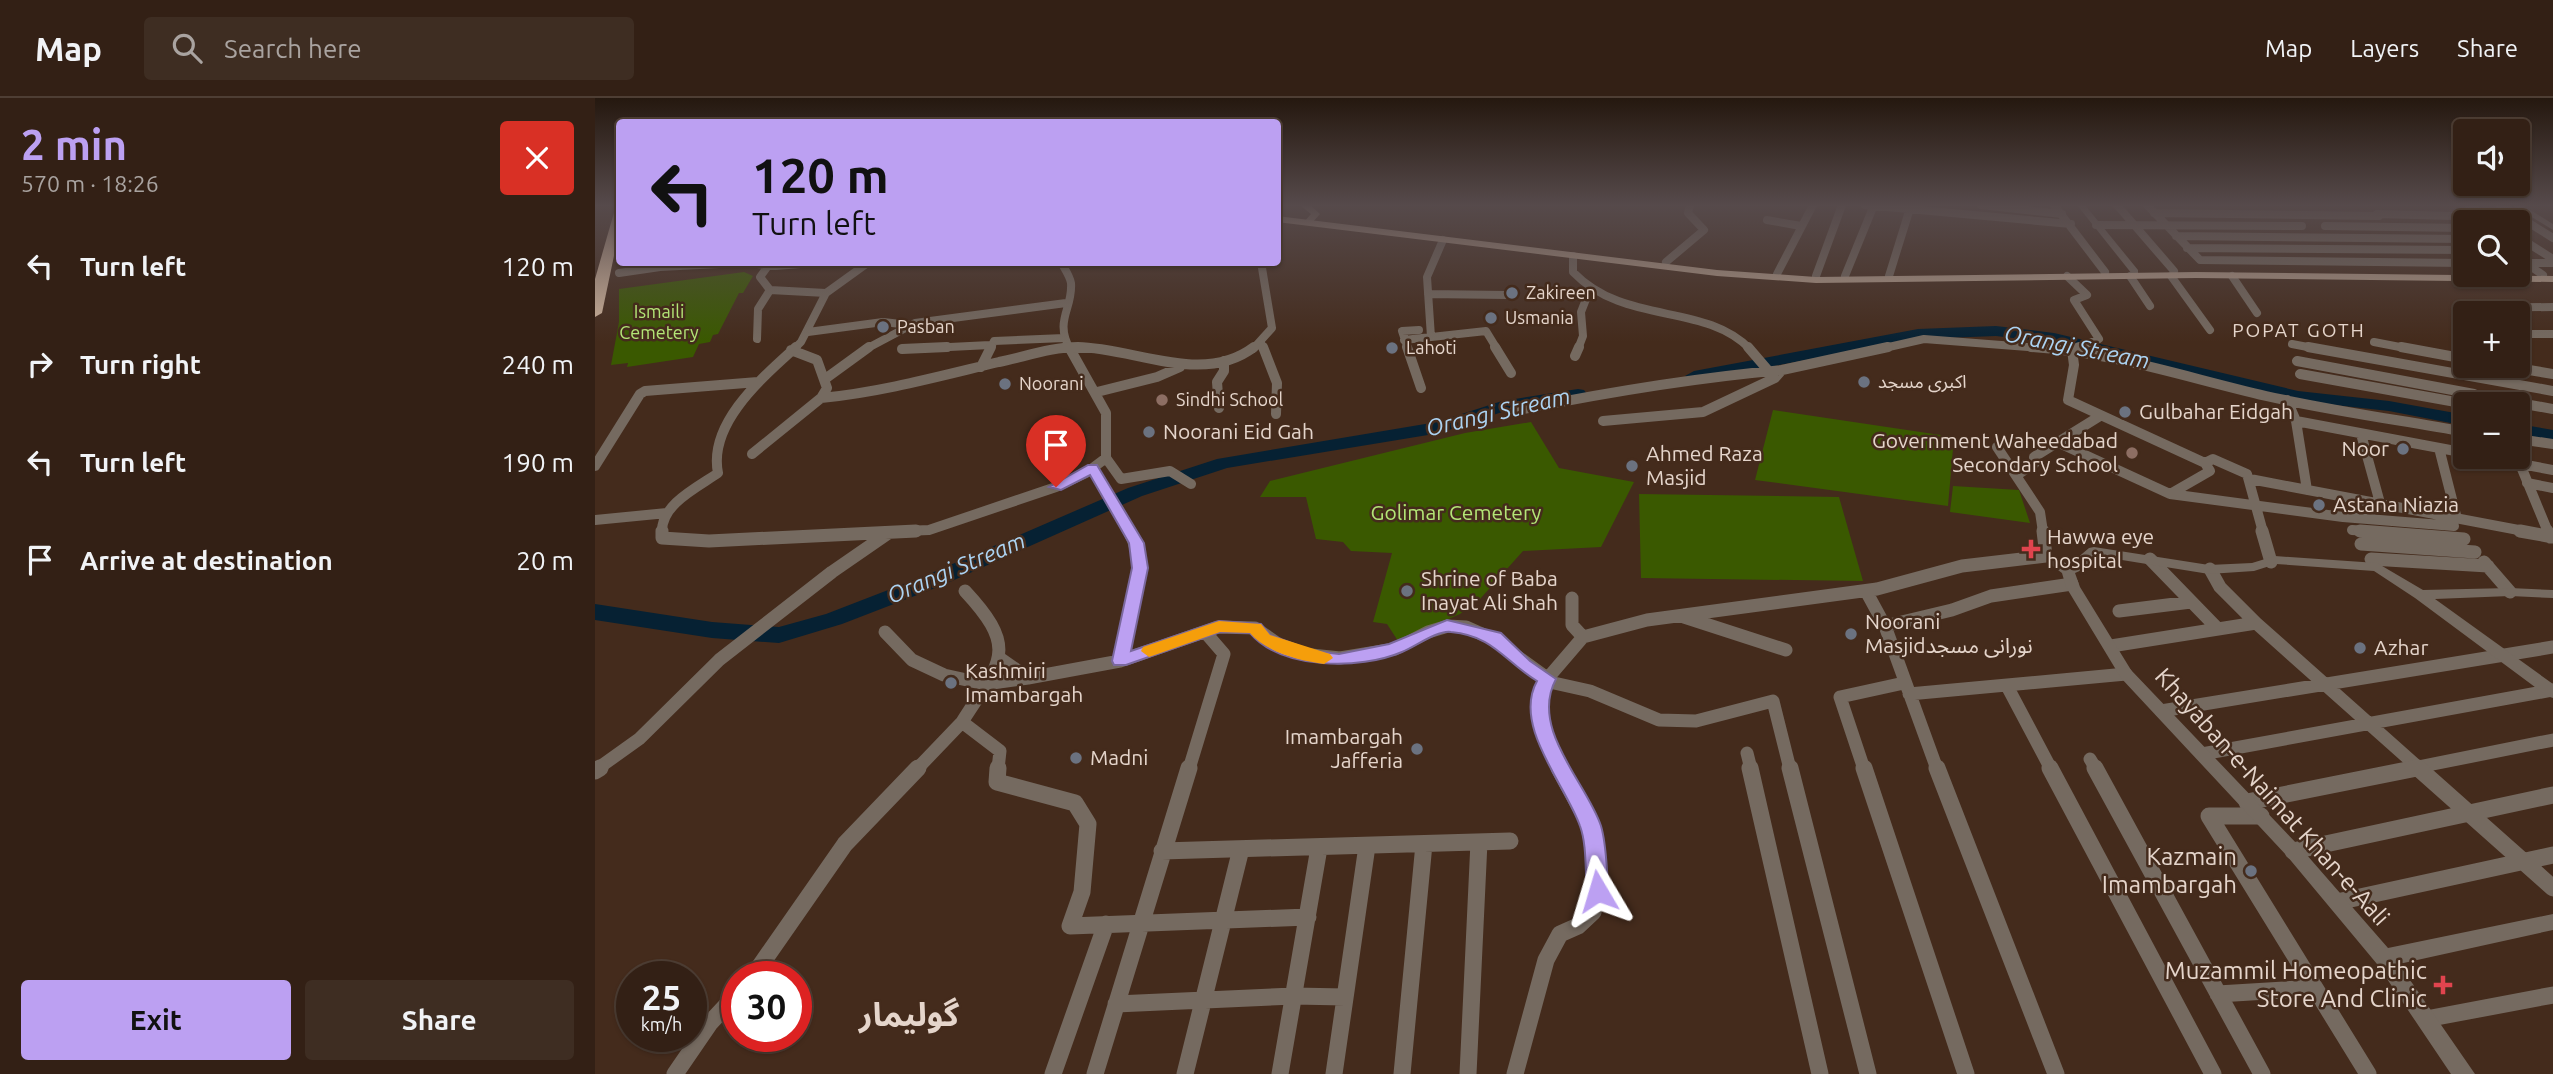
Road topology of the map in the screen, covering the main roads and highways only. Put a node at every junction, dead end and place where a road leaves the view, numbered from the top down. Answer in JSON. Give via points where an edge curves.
{"nodes":[{"id":1,"x":1529,"y":251,"type":"edge"},
{"id":2,"x":1572,"y":251,"type":"edge"},
{"id":3,"x":613,"y":252,"type":"edge"},
{"id":4,"x":2173,"y":273,"type":"junction"},
{"id":5,"x":2133,"y":274,"type":"junction"},
{"id":6,"x":2453,"y":274,"type":"edge"},
{"id":7,"x":2379,"y":275,"type":"junction"},
{"id":8,"x":2530,"y":275,"type":"edge"},
{"id":9,"x":2550,"y":276,"type":"edge"},
{"id":10,"x":595,"y":313,"type":"edge"}],
"edges":[{"from":1,"to":5,"type":"main road","via":[[1816,280]]},
{"from":2,"to":5,"type":"main road","via":[[1816,276]]},
{"from":3,"to":10,"type":"highway","via":[[612,271]]},
{"from":4,"to":5,"type":"main road"},
{"from":4,"to":7,"type":"main road"},
{"from":4,"to":7,"type":"main road"},
{"from":6,"to":7,"type":"main road"},
{"from":7,"to":9,"type":"main road"},
{"from":8,"to":9,"type":"main road"}]}
